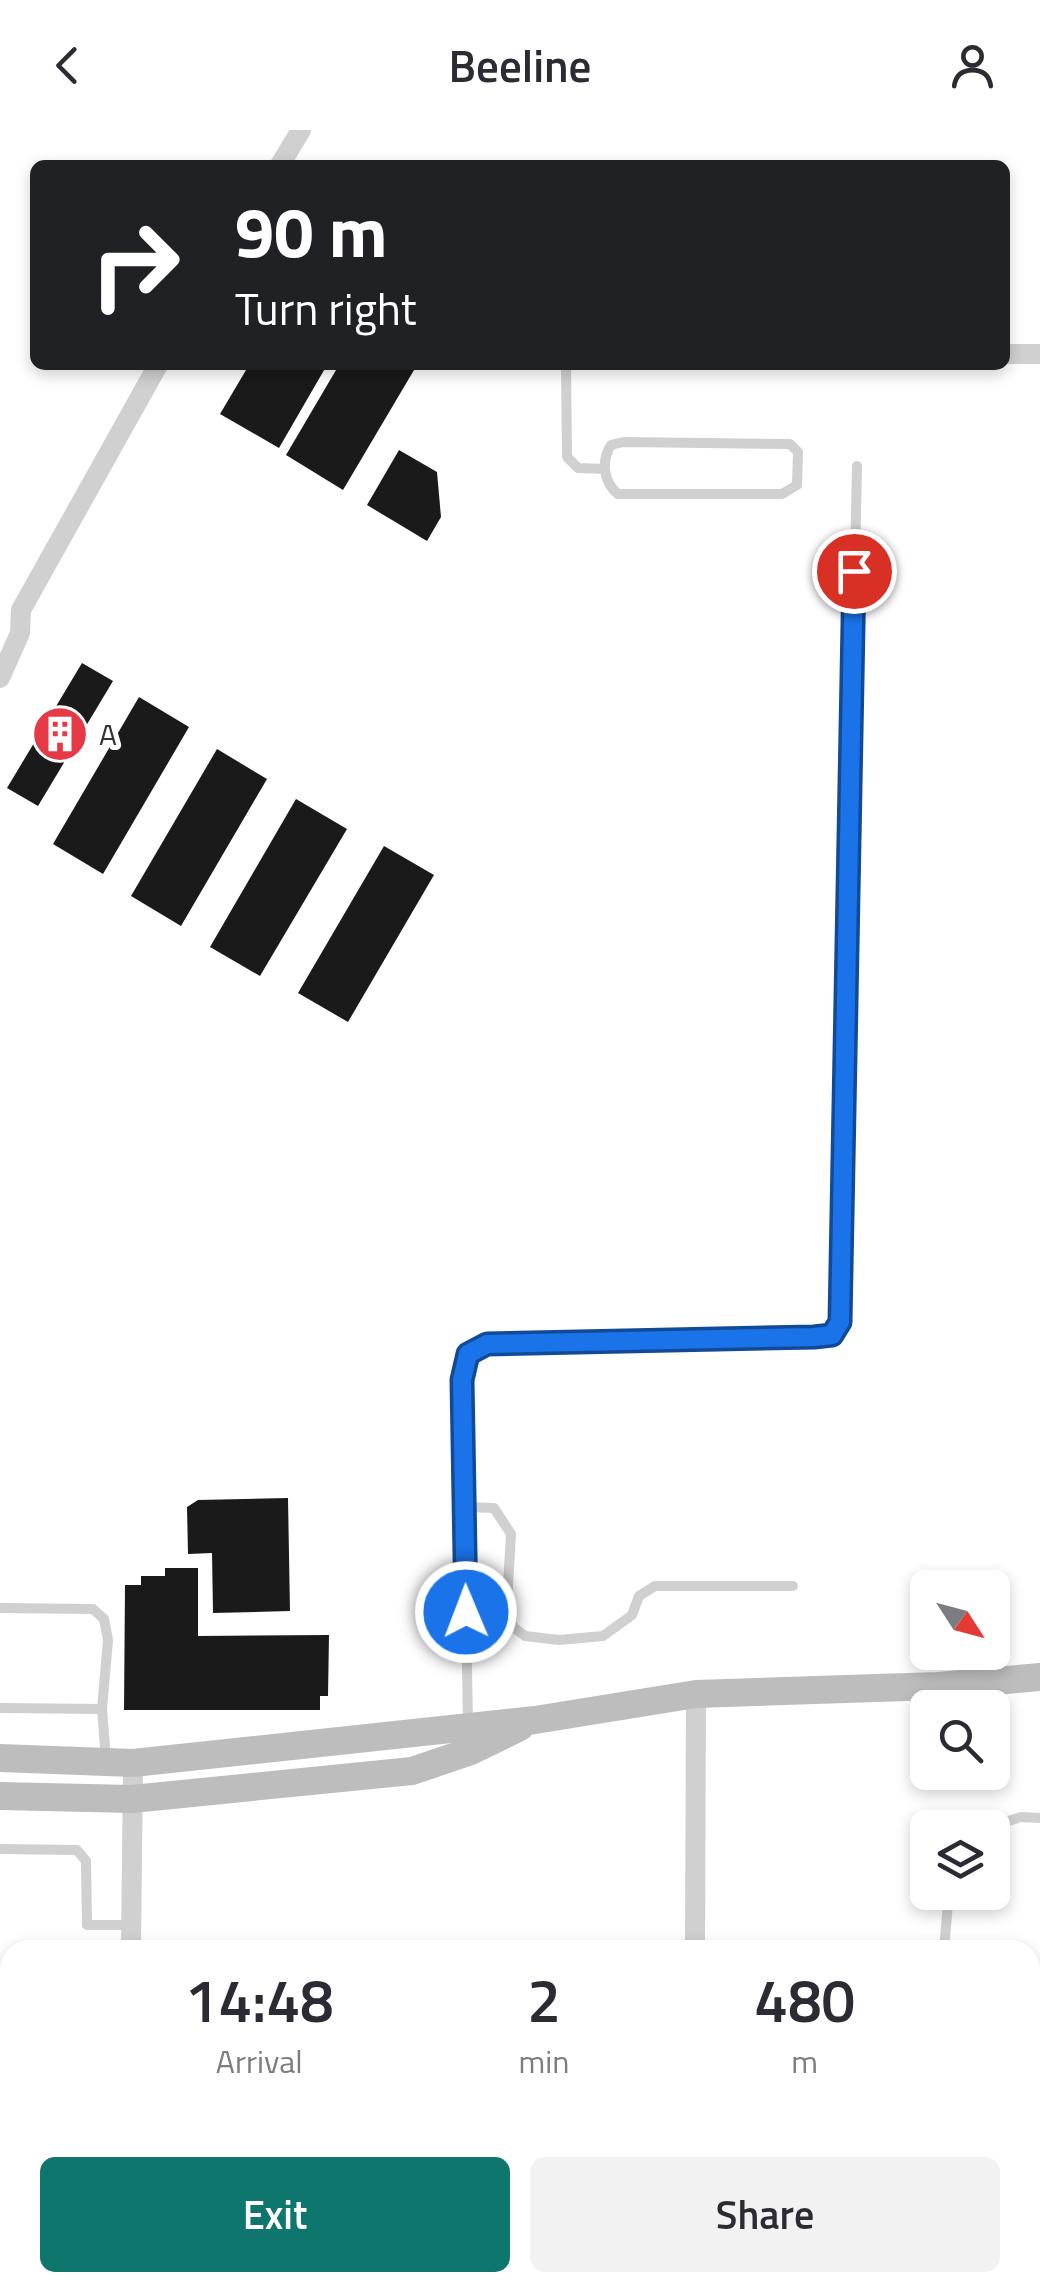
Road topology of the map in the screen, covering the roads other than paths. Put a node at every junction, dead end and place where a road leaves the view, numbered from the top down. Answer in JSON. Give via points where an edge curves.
{"nodes":[{"id":1,"x":300,"y":130,"type":"edge"},
{"id":2,"x":283,"y":160,"type":"edge"},
{"id":3,"x":1010,"y":354,"type":"edge"},
{"id":4,"x":1040,"y":354,"type":"edge"},
{"id":5,"x":155,"y":370,"type":"edge"},
{"id":6,"x":566,"y":370,"type":"edge"},
{"id":7,"x":857,"y":466,"type":"dead end"},
{"id":8,"x":604,"y":468,"type":"junction"},
{"id":9,"x":0,"y":678,"type":"edge"},
{"id":10,"x":464,"y":1507,"type":"junction"},
{"id":11,"x":793,"y":1586,"type":"dead end"},
{"id":12,"x":0,"y":1608,"type":"edge"},
{"id":13,"x":1040,"y":1677,"type":"edge"},
{"id":14,"x":696,"y":1694,"type":"junction"},
{"id":15,"x":0,"y":1708,"type":"edge"},
{"id":16,"x":102,"y":1709,"type":"junction"},
{"id":17,"x":469,"y":1738,"type":"junction"},
{"id":18,"x":0,"y":1758,"type":"edge"},
{"id":19,"x":120,"y":1762,"type":"junction"},
{"id":20,"x":0,"y":1796,"type":"edge"},
{"id":21,"x":132,"y":1799,"type":"junction"},
{"id":22,"x":1040,"y":1818,"type":"edge"},
{"id":23,"x":1010,"y":1820,"type":"edge"},
{"id":24,"x":0,"y":1849,"type":"edge"},
{"id":25,"x":947,"y":1910,"type":"edge"},
{"id":26,"x":132,"y":1926,"type":"junction"},
{"id":27,"x":132,"y":1940,"type":"edge"},
{"id":28,"x":695,"y":1940,"type":"edge"},
{"id":29,"x":945,"y":1940,"type":"edge"}],
"edges":[{"from":1,"to":2,"type":"street"},
{"from":3,"to":4,"type":"street"},
{"from":5,"to":9,"type":"street","via":[[21,610],[20,633]]},
{"from":6,"to":8,"type":"lane","via":[[566,457],[578,468]]},
{"from":7,"to":10,"type":"lane","via":[[840,1322],[832,1335],[814,1337],[487,1344],[468,1354],[462,1380]]},
{"from":8,"to":8,"type":"lane","via":[[611,445],[622,442],[790,444],[798,452],[797,485],[782,494],[630,496],[610,488]]},
{"from":10,"to":11,"type":"lane","via":[[494,1508],[512,1534],[507,1603],[513,1627],[525,1636],[603,1636],[655,1586]]},
{"from":10,"to":17,"type":"lane"},
{"from":12,"to":16,"type":"lane","via":[[93,1610],[104,1619]]},
{"from":13,"to":14,"type":"main road"},
{"from":14,"to":17,"type":"main road","via":[[534,1720]]},
{"from":14,"to":28,"type":"street"},
{"from":15,"to":16,"type":"lane"},
{"from":16,"to":19,"type":"lane"},
{"from":17,"to":19,"type":"main road"},
{"from":17,"to":21,"type":"main road","via":[[412,1771]]},
{"from":18,"to":19,"type":"main road"},
{"from":19,"to":21,"type":"street"},
{"from":20,"to":21,"type":"main road"},
{"from":21,"to":26,"type":"street"},
{"from":22,"to":23,"type":"lane"},
{"from":24,"to":26,"type":"lane","via":[[77,1850],[86,1860],[87,1925]]},
{"from":25,"to":29,"type":"lane"},
{"from":26,"to":27,"type":"street"}]}
